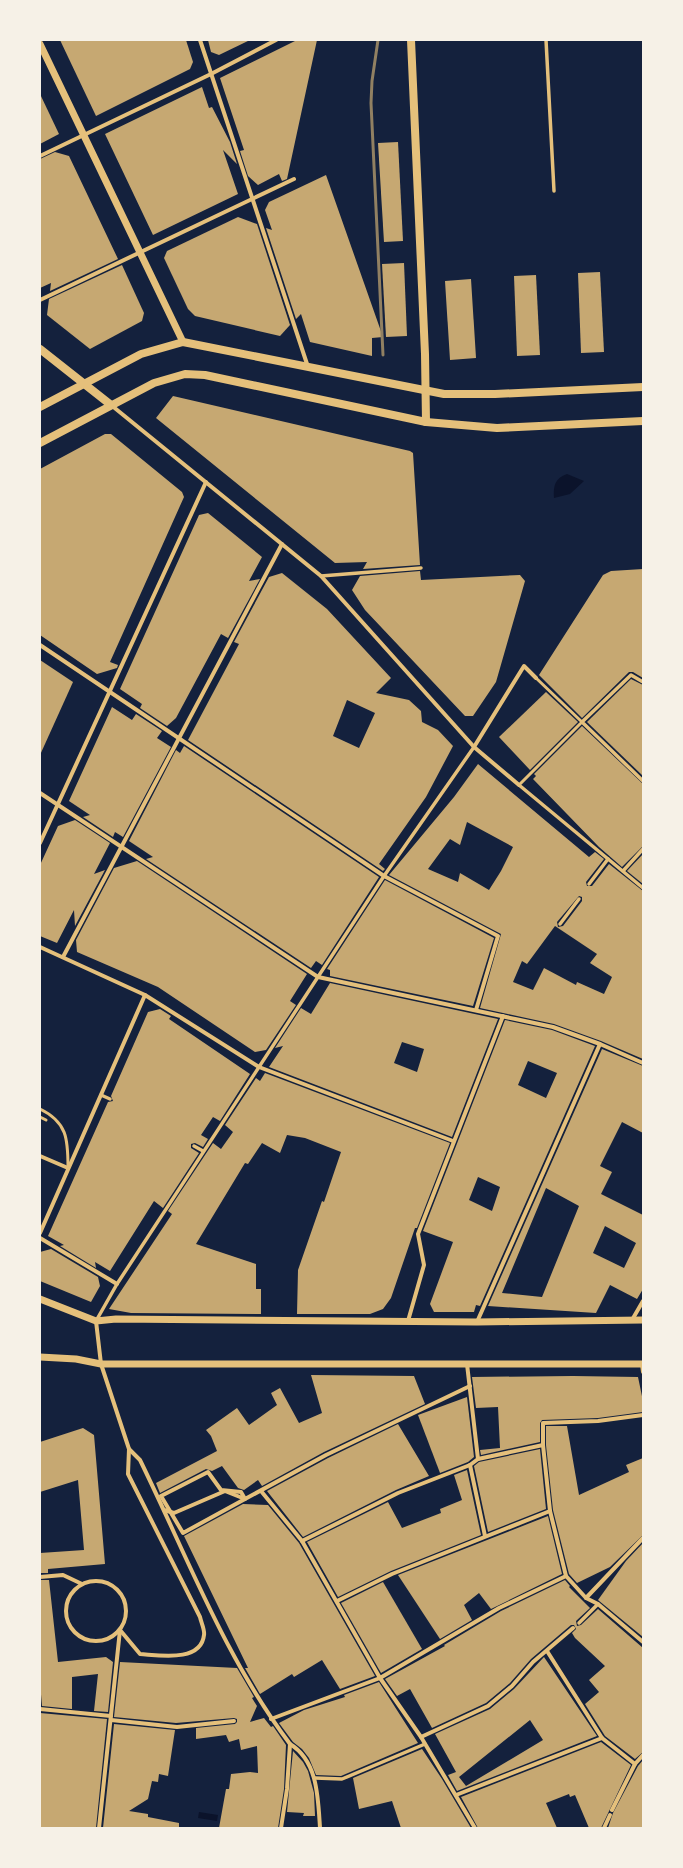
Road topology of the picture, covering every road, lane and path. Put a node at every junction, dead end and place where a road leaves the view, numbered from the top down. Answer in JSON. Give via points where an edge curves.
{"nodes":[{"id":1,"x":200,"y":40,"type":"edge"},
{"id":2,"x":276,"y":40,"type":"edge"},
{"id":3,"x":411,"y":40,"type":"edge"},
{"id":4,"x":546,"y":40,"type":"edge"},
{"id":5,"x":40,"y":44,"type":"edge"},
{"id":6,"x":211,"y":74,"type":"junction"},
{"id":7,"x":84,"y":135,"type":"junction"},
{"id":8,"x":40,"y":156,"type":"edge"},
{"id":9,"x":294,"y":179,"type":"dead end"},
{"id":10,"x":554,"y":191,"type":"dead end"},
{"id":11,"x":253,"y":198,"type":"junction"},
{"id":12,"x":140,"y":253,"type":"junction"},
{"id":13,"x":40,"y":300,"type":"edge"},
{"id":14,"x":183,"y":342,"type":"junction"},
{"id":15,"x":40,"y":349,"type":"edge"},
{"id":16,"x":308,"y":367,"type":"junction"},
{"id":17,"x":84,"y":384,"type":"junction"},
{"id":18,"x":643,"y":387,"type":"edge"},
{"id":19,"x":426,"y":391,"type":"junction"},
{"id":20,"x":111,"y":405,"type":"junction"},
{"id":21,"x":40,"y":406,"type":"edge"},
{"id":22,"x":643,"y":421,"type":"edge"},
{"id":23,"x":426,"y":422,"type":"junction"},
{"id":24,"x":40,"y":443,"type":"edge"},
{"id":25,"x":206,"y":482,"type":"junction"},
{"id":26,"x":282,"y":544,"type":"junction"},
{"id":27,"x":421,"y":568,"type":"dead end"},
{"id":28,"x":321,"y":576,"type":"junction"},
{"id":29,"x":40,"y":645,"type":"edge"},
{"id":30,"x":536,"y":678,"type":"joint"},
{"id":31,"x":643,"y":682,"type":"edge"},
{"id":32,"x":110,"y":691,"type":"junction"},
{"id":33,"x":582,"y":722,"type":"junction"},
{"id":34,"x":179,"y":738,"type":"junction"},
{"id":35,"x":474,"y":747,"type":"junction"},
{"id":36,"x":643,"y":781,"type":"edge"},
{"id":37,"x":519,"y":785,"type":"junction"},
{"id":38,"x":40,"y":793,"type":"edge"},
{"id":39,"x":58,"y":805,"type":"junction"},
{"id":40,"x":40,"y":843,"type":"edge"},
{"id":41,"x":121,"y":847,"type":"junction"},
{"id":42,"x":643,"y":849,"type":"edge"},
{"id":43,"x":608,"y":860,"type":"junction"},
{"id":44,"x":623,"y":871,"type":"junction"},
{"id":45,"x":384,"y":876,"type":"junction"},
{"id":46,"x":589,"y":884,"type":"dead end"},
{"id":47,"x":643,"y":888,"type":"edge"},
{"id":48,"x":579,"y":899,"type":"dead end"},
{"id":49,"x":560,"y":924,"type":"dead end"},
{"id":50,"x":40,"y":947,"type":"edge"},
{"id":51,"x":63,"y":957,"type":"junction"},
{"id":52,"x":318,"y":977,"type":"junction"},
{"id":53,"x":145,"y":995,"type":"junction"},
{"id":54,"x":476,"y":1010,"type":"junction"},
{"id":55,"x":503,"y":1016,"type":"junction"},
{"id":56,"x":600,"y":1044,"type":"junction"},
{"id":57,"x":643,"y":1063,"type":"edge"},
{"id":58,"x":259,"y":1067,"type":"junction"},
{"id":59,"x":101,"y":1095,"type":"junction"},
{"id":60,"x":110,"y":1099,"type":"dead end"},
{"id":61,"x":40,"y":1109,"type":"edge"},
{"id":62,"x":40,"y":1117,"type":"edge"},
{"id":63,"x":46,"y":1120,"type":"dead end"},
{"id":64,"x":453,"y":1141,"type":"junction"},
{"id":65,"x":194,"y":1146,"type":"dead end"},
{"id":66,"x":203,"y":1151,"type":"junction"},
{"id":67,"x":40,"y":1156,"type":"edge"},
{"id":68,"x":68,"y":1168,"type":"junction"},
{"id":69,"x":40,"y":1233,"type":"edge"},
{"id":70,"x":40,"y":1238,"type":"edge"},
{"id":71,"x":116,"y":1284,"type":"junction"},
{"id":72,"x":40,"y":1299,"type":"edge"},
{"id":73,"x":643,"y":1301,"type":"edge"},
{"id":74,"x":632,"y":1320,"type":"junction"},
{"id":75,"x":643,"y":1320,"type":"edge"},
{"id":76,"x":96,"y":1321,"type":"junction"},
{"id":77,"x":408,"y":1321,"type":"junction"},
{"id":78,"x":477,"y":1322,"type":"junction"},
{"id":79,"x":40,"y":1357,"type":"edge"},
{"id":80,"x":101,"y":1364,"type":"junction"},
{"id":81,"x":467,"y":1364,"type":"junction"},
{"id":82,"x":642,"y":1364,"type":"edge"},
{"id":83,"x":643,"y":1372,"type":"edge"},
{"id":84,"x":470,"y":1386,"type":"junction"},
{"id":85,"x":643,"y":1415,"type":"edge"},
{"id":86,"x":543,"y":1445,"type":"junction"},
{"id":87,"x":129,"y":1449,"type":"junction"},
{"id":88,"x":478,"y":1459,"type":"junction"},
{"id":89,"x":470,"y":1465,"type":"junction"},
{"id":90,"x":225,"y":1490,"type":"junction"},
{"id":91,"x":262,"y":1491,"type":"junction"},
{"id":92,"x":245,"y":1499,"type":"junction"},
{"id":93,"x":164,"y":1510,"type":"junction"},
{"id":94,"x":550,"y":1511,"type":"junction"},
{"id":95,"x":171,"y":1512,"type":"junction"},
{"id":96,"x":485,"y":1536,"type":"junction"},
{"id":97,"x":643,"y":1538,"type":"edge"},
{"id":98,"x":302,"y":1541,"type":"junction"},
{"id":99,"x":566,"y":1576,"type":"junction"},
{"id":100,"x":40,"y":1577,"type":"edge"},
{"id":101,"x":82,"y":1584,"type":"junction"},
{"id":102,"x":586,"y":1598,"type":"junction"},
{"id":103,"x":337,"y":1601,"type":"junction"},
{"id":104,"x":598,"y":1604,"type":"junction"},
{"id":105,"x":579,"y":1623,"type":"dead end"},
{"id":106,"x":573,"y":1628,"type":"dead end"},
{"id":107,"x":120,"y":1630,"type":"junction"},
{"id":108,"x":643,"y":1642,"type":"edge"},
{"id":109,"x":547,"y":1651,"type":"junction"},
{"id":110,"x":380,"y":1678,"type":"junction"},
{"id":111,"x":40,"y":1709,"type":"edge"},
{"id":112,"x":111,"y":1718,"type":"junction"},
{"id":113,"x":271,"y":1719,"type":"junction"},
{"id":114,"x":234,"y":1721,"type":"dead end"},
{"id":115,"x":421,"y":1737,"type":"junction"},
{"id":116,"x":602,"y":1738,"type":"junction"},
{"id":117,"x":290,"y":1744,"type":"junction"},
{"id":118,"x":425,"y":1744,"type":"junction"},
{"id":119,"x":643,"y":1755,"type":"edge"},
{"id":120,"x":635,"y":1764,"type":"junction"},
{"id":121,"x":315,"y":1778,"type":"junction"},
{"id":122,"x":456,"y":1795,"type":"junction"},
{"id":123,"x":612,"y":1810,"type":"dead end"},
{"id":124,"x":610,"y":1815,"type":"dead end"},
{"id":125,"x":99,"y":1828,"type":"edge"},
{"id":126,"x":281,"y":1828,"type":"edge"},
{"id":127,"x":320,"y":1828,"type":"edge"},
{"id":128,"x":475,"y":1828,"type":"edge"},
{"id":129,"x":604,"y":1828,"type":"edge"}],
"edges":[{"from":1,"to":6,"type":"street"},
{"from":2,"to":6,"type":"street"},
{"from":3,"to":19,"type":"main road"},
{"from":4,"to":10,"type":"street"},
{"from":5,"to":7,"type":"street"},
{"from":6,"to":7,"type":"street"},
{"from":6,"to":11,"type":"street"},
{"from":7,"to":8,"type":"street"},
{"from":7,"to":12,"type":"street"},
{"from":9,"to":11,"type":"street"},
{"from":11,"to":12,"type":"street"},
{"from":11,"to":16,"type":"street"},
{"from":12,"to":13,"type":"street"},
{"from":12,"to":14,"type":"street"},
{"from":14,"to":16,"type":"main road"},
{"from":14,"to":17,"type":"main road","via":[[141,354]]},
{"from":15,"to":17,"type":"main road"},
{"from":16,"to":19,"type":"main road"},
{"from":17,"to":20,"type":"main road"},
{"from":17,"to":21,"type":"main road"},
{"from":18,"to":19,"type":"main road","via":[[481,394]]},
{"from":19,"to":23,"type":"main road"},
{"from":20,"to":23,"type":"main road","via":[[154,383],[185,374],[205,375]]},
{"from":20,"to":24,"type":"main road"},
{"from":20,"to":25,"type":"street"},
{"from":22,"to":23,"type":"main road","via":[[497,428]]},
{"from":25,"to":26,"type":"street"},
{"from":25,"to":32,"type":"street"},
{"from":26,"to":28,"type":"street"},
{"from":26,"to":34,"type":"street"},
{"from":27,"to":28,"type":"street"},
{"from":28,"to":35,"type":"street"},
{"from":29,"to":32,"type":"street"},
{"from":30,"to":33,"type":"lane"},
{"from":30,"to":35,"type":"street","via":[[524,666]]},
{"from":31,"to":33,"type":"street","via":[[632,675]]},
{"from":32,"to":34,"type":"street"},
{"from":32,"to":39,"type":"street"},
{"from":33,"to":36,"type":"street"},
{"from":33,"to":37,"type":"lane"},
{"from":34,"to":41,"type":"street"},
{"from":34,"to":45,"type":"street"},
{"from":35,"to":37,"type":"street"},
{"from":35,"to":45,"type":"street"},
{"from":37,"to":43,"type":"street"},
{"from":38,"to":39,"type":"street"},
{"from":39,"to":40,"type":"street"},
{"from":39,"to":41,"type":"street"},
{"from":41,"to":51,"type":"street"},
{"from":41,"to":52,"type":"street"},
{"from":42,"to":44,"type":"street"},
{"from":43,"to":44,"type":"street"},
{"from":43,"to":46,"type":"street"},
{"from":44,"to":47,"type":"street"},
{"from":45,"to":52,"type":"street"},
{"from":45,"to":54,"type":"street","via":[[498,936]]},
{"from":48,"to":49,"type":"street"},
{"from":50,"to":51,"type":"street"},
{"from":51,"to":53,"type":"street"},
{"from":52,"to":54,"type":"street"},
{"from":52,"to":58,"type":"street"},
{"from":53,"to":58,"type":"street"},
{"from":53,"to":59,"type":"street"},
{"from":54,"to":55,"type":"street"},
{"from":55,"to":56,"type":"street","via":[[553,1027]]},
{"from":55,"to":64,"type":"street"},
{"from":56,"to":57,"type":"street"},
{"from":56,"to":78,"type":"street"},
{"from":58,"to":64,"type":"street"},
{"from":58,"to":66,"type":"street"},
{"from":59,"to":60,"type":"street"},
{"from":59,"to":68,"type":"street"},
{"from":61,"to":68,"type":"lane","via":[[53,1116],[63,1128],[68,1145]]},
{"from":62,"to":63,"type":"lane"},
{"from":64,"to":77,"type":"street","via":[[418,1234],[424,1265]]},
{"from":65,"to":66,"type":"street"},
{"from":66,"to":71,"type":"street"},
{"from":67,"to":68,"type":"street"},
{"from":68,"to":69,"type":"street"},
{"from":70,"to":71,"type":"street"},
{"from":71,"to":76,"type":"street"},
{"from":72,"to":76,"type":"street"},
{"from":73,"to":74,"type":"street"},
{"from":74,"to":75,"type":"street"},
{"from":74,"to":78,"type":"street"},
{"from":76,"to":77,"type":"street"},
{"from":76,"to":80,"type":"street"},
{"from":77,"to":78,"type":"street"},
{"from":79,"to":80,"type":"street","via":[[76,1359]]},
{"from":80,"to":81,"type":"street"},
{"from":80,"to":87,"type":"street"},
{"from":81,"to":82,"type":"street"},
{"from":81,"to":84,"type":"street"},
{"from":82,"to":83,"type":"street"},
{"from":84,"to":88,"type":"street"},
{"from":84,"to":91,"type":"street","via":[[326,1455]]},
{"from":85,"to":86,"type":"street","via":[[598,1421],[543,1422]]},
{"from":86,"to":88,"type":"street"},
{"from":86,"to":94,"type":"street"},
{"from":87,"to":93,"type":"street","via":[[140,1460]]},
{"from":87,"to":107,"type":"street","via":[[128,1474],[200,1617],[204,1635],[200,1645],[181,1656],[140,1654]]},
{"from":88,"to":89,"type":"street"},
{"from":89,"to":96,"type":"street"},
{"from":89,"to":98,"type":"street","via":[[398,1493]]},
{"from":90,"to":92,"type":"street","via":[[240,1492]]},
{"from":90,"to":95,"type":"street","via":[[174,1513]]},
{"from":90,"to":95,"type":"street","via":[[221,1490],[208,1472],[161,1496]]},
{"from":91,"to":92,"type":"street"},
{"from":91,"to":98,"type":"street"},
{"from":92,"to":95,"type":"street","via":[[183,1533]]},
{"from":93,"to":95,"type":"street"},
{"from":93,"to":113,"type":"street","via":[[240,1668]]},
{"from":94,"to":96,"type":"street"},
{"from":94,"to":99,"type":"street"},
{"from":96,"to":103,"type":"street","via":[[392,1574]]},
{"from":97,"to":102,"type":"street"},
{"from":98,"to":103,"type":"street"},
{"from":99,"to":102,"type":"street"},
{"from":99,"to":110,"type":"street","via":[[499,1608]]},
{"from":100,"to":101,"type":"street","via":[[63,1575]]},
{"from":101,"to":107,"type":"street","via":[[102,1580],[120,1591],[127,1610]]},
{"from":101,"to":107,"type":"street","via":[[68,1598],[66,1607],[66,1617],[76,1634],[94,1642],[113,1637]]},
{"from":102,"to":104,"type":"street"},
{"from":103,"to":110,"type":"street"},
{"from":104,"to":105,"type":"street"},
{"from":104,"to":108,"type":"street"},
{"from":106,"to":109,"type":"street"},
{"from":107,"to":112,"type":"street"},
{"from":109,"to":115,"type":"street","via":[[488,1706]]},
{"from":109,"to":116,"type":"street"},
{"from":110,"to":113,"type":"street"},
{"from":110,"to":115,"type":"street"},
{"from":111,"to":112,"type":"street"},
{"from":112,"to":114,"type":"street","via":[[176,1727]]},
{"from":112,"to":125,"type":"street"},
{"from":113,"to":117,"type":"street"},
{"from":115,"to":118,"type":"street"},
{"from":116,"to":120,"type":"street"},
{"from":116,"to":122,"type":"street"},
{"from":117,"to":121,"type":"street","via":[[299,1749]]},
{"from":117,"to":126,"type":"street"},
{"from":118,"to":121,"type":"street","via":[[342,1779]]},
{"from":118,"to":122,"type":"street"},
{"from":119,"to":120,"type":"street"},
{"from":120,"to":123,"type":"street"},
{"from":121,"to":127,"type":"street"},
{"from":122,"to":128,"type":"street"},
{"from":124,"to":129,"type":"street"}]}
